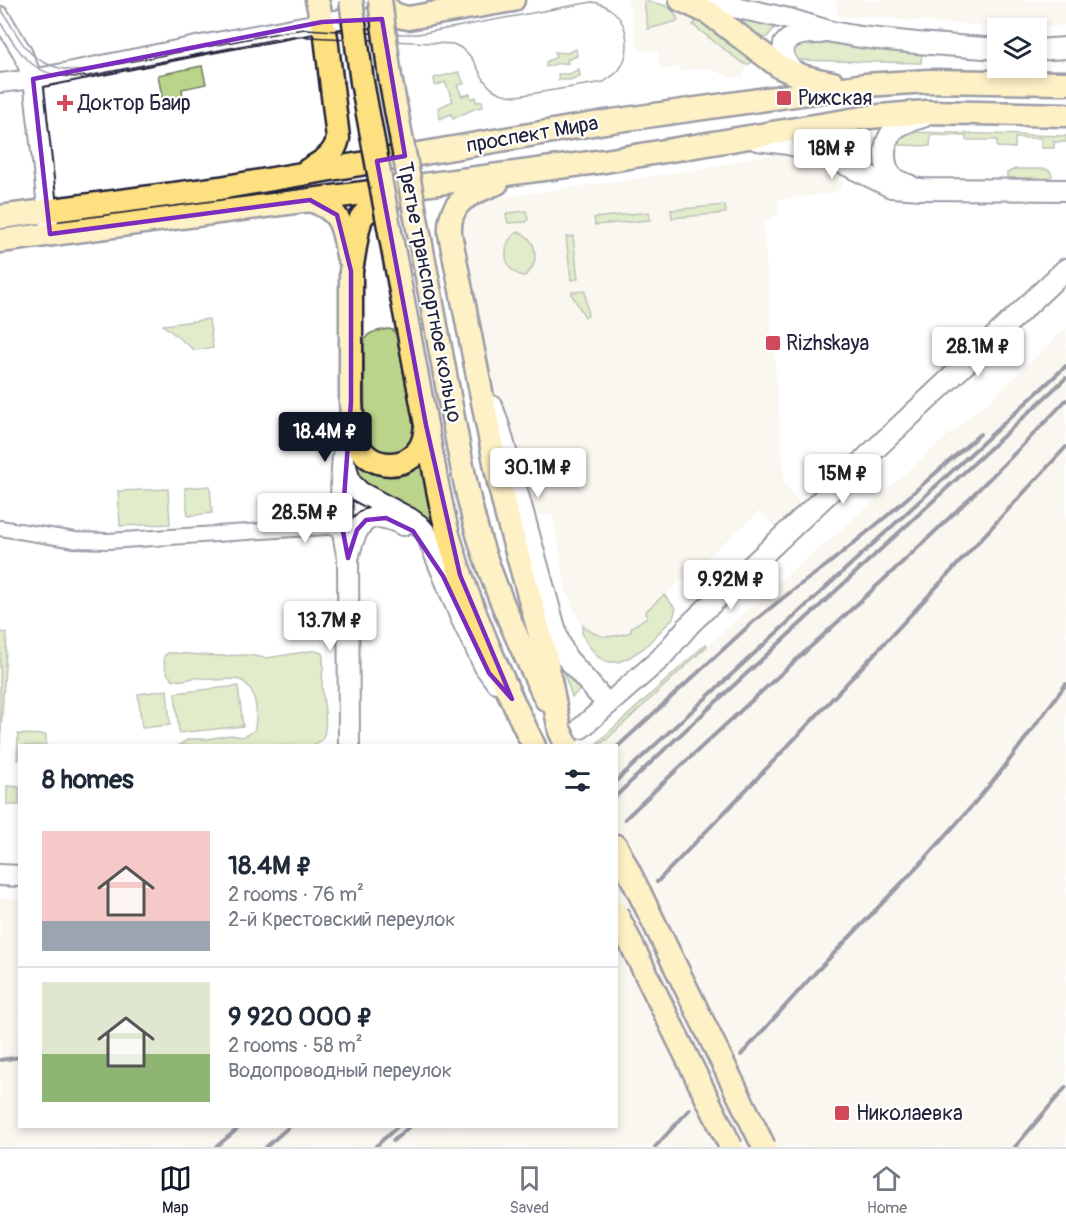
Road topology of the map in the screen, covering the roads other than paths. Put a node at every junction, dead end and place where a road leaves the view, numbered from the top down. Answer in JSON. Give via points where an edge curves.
{"nodes":[{"id":1,"x":317,"y":0,"type":"edge"},
{"id":2,"x":351,"y":0,"type":"edge"},
{"id":3,"x":381,"y":0,"type":"edge"},
{"id":4,"x":513,"y":0,"type":"edge"},
{"id":5,"x":681,"y":0,"type":"edge"},
{"id":6,"x":690,"y":0,"type":"edge"},
{"id":7,"x":0,"y":16,"type":"edge"},
{"id":8,"x":408,"y":18,"type":"junction"},
{"id":9,"x":322,"y":22,"type":"junction"},
{"id":10,"x":832,"y":32,"type":"junction"},
{"id":11,"x":987,"y":48,"type":"edge"},
{"id":12,"x":1066,"y":48,"type":"edge"},
{"id":13,"x":1047,"y":49,"type":"edge"},
{"id":14,"x":804,"y":77,"type":"junction"},
{"id":15,"x":33,"y":79,"type":"junction"},
{"id":16,"x":0,"y":83,"type":"edge"},
{"id":17,"x":1066,"y":83,"type":"edge"},
{"id":18,"x":865,"y":85,"type":"junction"},
{"id":19,"x":944,"y":112,"type":"junction"},
{"id":20,"x":1066,"y":115,"type":"edge"},
{"id":21,"x":729,"y":141,"type":"junction"},
{"id":22,"x":523,"y":172,"type":"junction"},
{"id":23,"x":299,"y":175,"type":"junction"},
{"id":24,"x":421,"y":185,"type":"junction"},
{"id":25,"x":933,"y":189,"type":"junction"},
{"id":26,"x":1057,"y":190,"type":"edge"},
{"id":27,"x":1066,"y":199,"type":"edge"},
{"id":28,"x":310,"y":200,"type":"junction"},
{"id":29,"x":48,"y":211,"type":"junction"},
{"id":30,"x":0,"y":217,"type":"edge"},
{"id":31,"x":50,"y":234,"type":"junction"},
{"id":32,"x":0,"y":241,"type":"edge"},
{"id":33,"x":1066,"y":269,"type":"edge"},
{"id":34,"x":351,"y":272,"type":"junction"},
{"id":35,"x":476,"y":364,"type":"junction"},
{"id":36,"x":351,"y":402,"type":"junction"},
{"id":37,"x":426,"y":425,"type":"junction"},
{"id":38,"x":344,"y":458,"type":"junction"},
{"id":39,"x":342,"y":526,"type":"junction"},
{"id":40,"x":0,"y":528,"type":"edge"},
{"id":41,"x":348,"y":558,"type":"junction"},
{"id":42,"x":443,"y":576,"type":"junction"},
{"id":43,"x":512,"y":699,"type":"junction"},
{"id":44,"x":607,"y":704,"type":"junction"},
{"id":45,"x":569,"y":735,"type":"edge"},
{"id":46,"x":349,"y":744,"type":"edge"},
{"id":47,"x":533,"y":744,"type":"edge"},
{"id":48,"x":618,"y":850,"type":"edge"},
{"id":49,"x":0,"y":875,"type":"edge"},
{"id":50,"x":18,"y":876,"type":"edge"},
{"id":51,"x":618,"y":917,"type":"edge"},
{"id":52,"x":731,"y":1147,"type":"edge"},
{"id":53,"x":764,"y":1147,"type":"edge"}],
"edges":[{"from":1,"to":9,"type":"main road"},
{"from":2,"to":37,"type":"main road","name":"Третье транспортное кольцо","bridge":true,"via":[[362,82]]},
{"from":3,"to":8,"type":"main road","via":[[391,12]]},
{"from":3,"to":45,"type":"main road","name":"Третье транспортное кольцо","bridge":true,"via":[[390,77],[468,499],[506,612]]},
{"from":4,"to":8,"type":"main road"},
{"from":5,"to":14,"type":"main road","via":[[709,13],[780,67]]},
{"from":6,"to":10,"type":"main road"},
{"from":7,"to":15,"type":"street"},
{"from":8,"to":9,"type":"street"},
{"from":9,"to":15,"type":"street"},
{"from":9,"to":23,"type":"main road","via":[[338,138],[330,155]]},
{"from":10,"to":11,"type":"main road"},
{"from":10,"to":14,"type":"main road","via":[[798,34],[784,44],[784,61]]},
{"from":12,"to":13,"type":"main road"},
{"from":14,"to":18,"type":"main road"},
{"from":15,"to":16,"type":"street"},
{"from":15,"to":29,"type":"street"},
{"from":17,"to":18,"type":"main road","name":"проспект Мира","via":[[928,81]]},
{"from":18,"to":23,"type":"main road","name":"проспект Мира","via":[[605,122]]},
{"from":19,"to":20,"type":"main road","name":"проспект Мира"},
{"from":19,"to":21,"type":"main road","name":"проспект Мира","via":[[870,117]]},
{"from":19,"to":25,"type":"main road","via":[[895,129],[885,150],[885,162],[898,181]]},
{"from":21,"to":22,"type":"main road","name":"проспект Мира"},
{"from":21,"to":25,"type":"main road","via":[[788,144],[820,152],[891,187]]},
{"from":22,"to":24,"type":"main road","name":"проспект Мира"},
{"from":22,"to":35,"type":"main road","via":[[459,202],[451,218],[452,245]]},
{"from":23,"to":29,"type":"main road","name":"проспект Мира"},
{"from":24,"to":28,"type":"main road","name":"проспект Мира"},
{"from":24,"to":34,"type":"main road","via":[[361,218]]},
{"from":25,"to":26,"type":"main road"},
{"from":26,"to":27,"type":"main road"},
{"from":28,"to":31,"type":"main road","name":"проспект Мира"},
{"from":28,"to":34,"type":"main road","via":[[337,215]]},
{"from":29,"to":30,"type":"main road","name":"проспект Мира"},
{"from":29,"to":31,"type":"street"},
{"from":31,"to":32,"type":"main road","name":"проспект Мира"},
{"from":33,"to":44,"type":"main road","via":[[699,616],[660,659]]},
{"from":34,"to":36,"type":"main road"},
{"from":35,"to":44,"type":"main road","via":[[499,426],[558,639],[566,657]]},
{"from":35,"to":45,"type":"main road","via":[[503,497]]},
{"from":36,"to":37,"type":"main road","via":[[360,449],[383,464],[410,459],[423,441]]},
{"from":36,"to":38,"type":"main road"},
{"from":37,"to":43,"type":"main road","name":"Третье транспортное кольцо","via":[[441,505],[460,575]]},
{"from":38,"to":39,"type":"main road"},
{"from":38,"to":42,"type":"main road","via":[[355,488],[409,518],[426,533]]},
{"from":39,"to":40,"type":"street","via":[[108,541]]},
{"from":39,"to":41,"type":"main road"},
{"from":41,"to":42,"type":"main road","via":[[361,524],[371,518],[386,518],[420,538]]},
{"from":41,"to":46,"type":"main road"},
{"from":42,"to":43,"type":"main road","via":[[485,667]]},
{"from":43,"to":47,"type":"main road","name":"Третье транспортное кольцо"},
{"from":44,"to":45,"type":"main road"},
{"from":48,"to":53,"type":"main road","bridge":true},
{"from":49,"to":50,"type":"main road"},
{"from":51,"to":52,"type":"main road","bridge":true}]}
